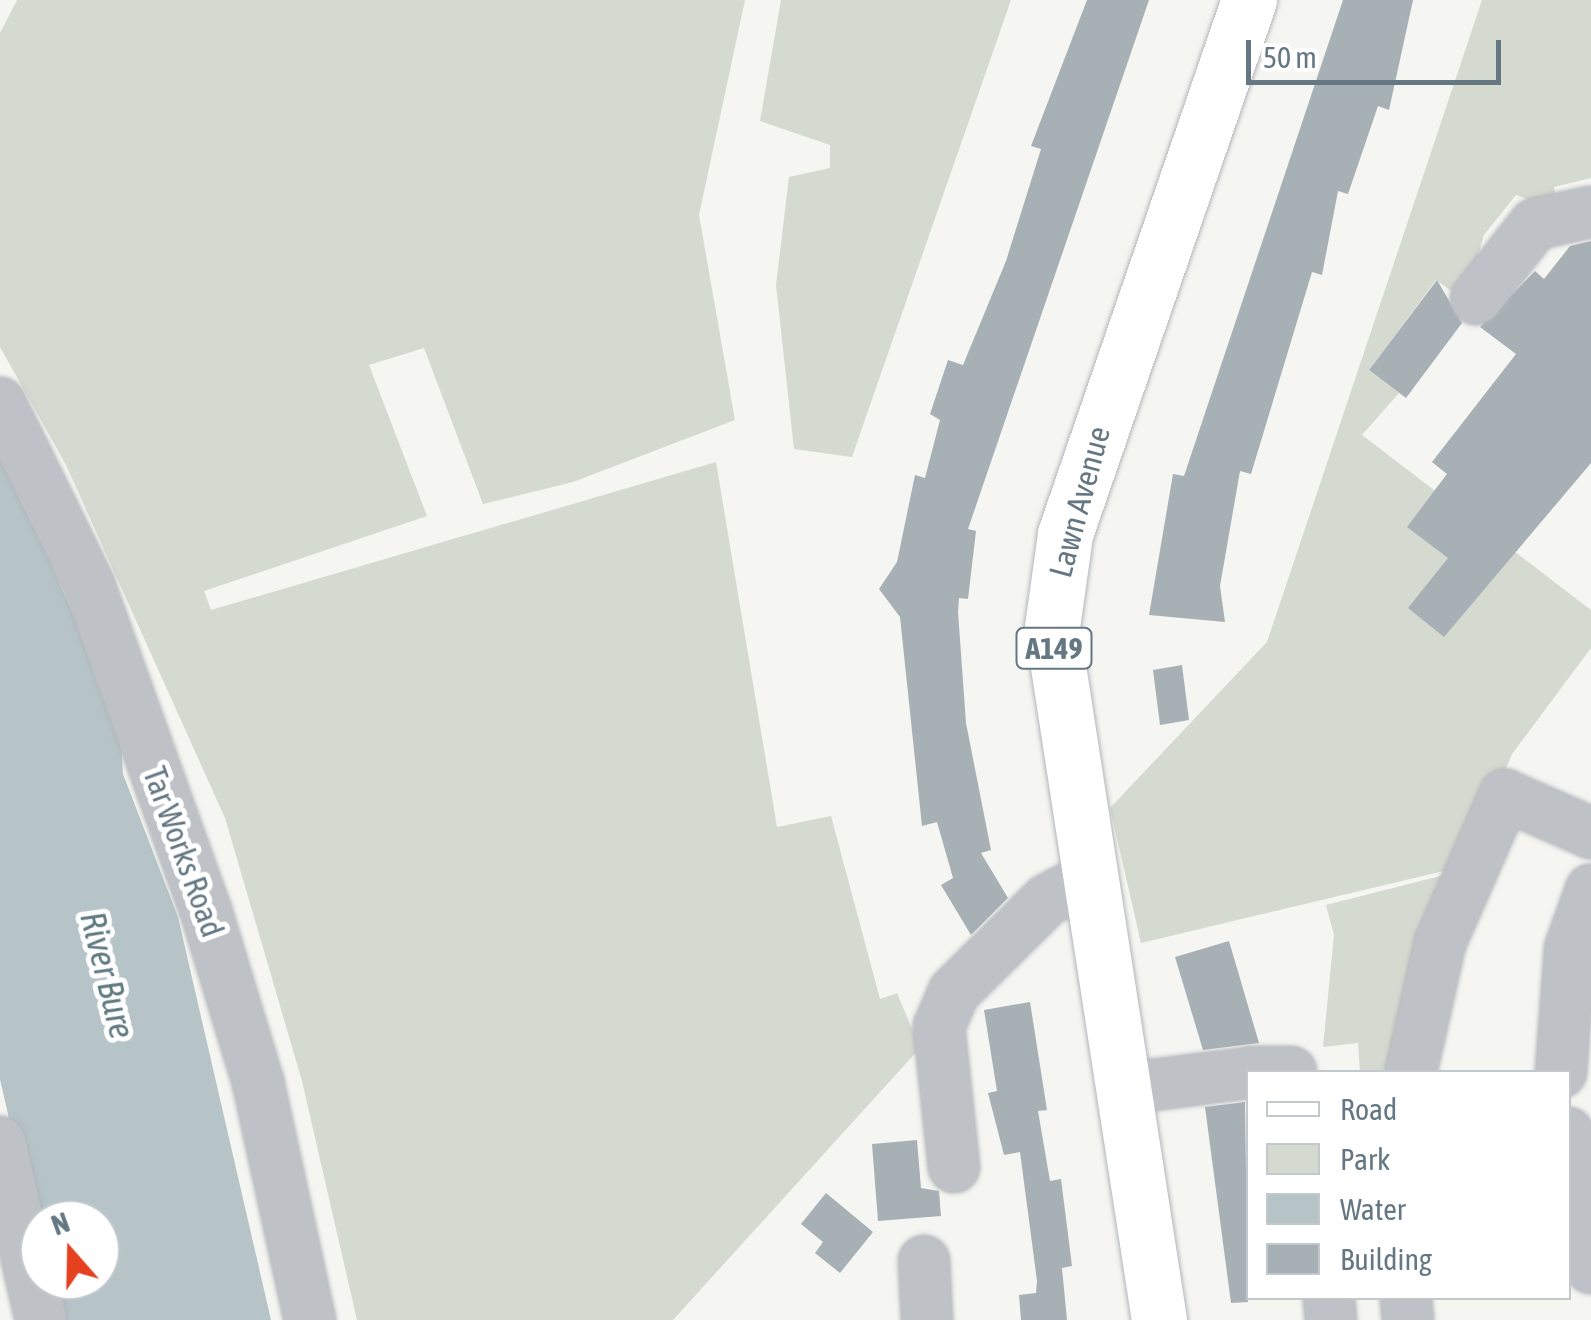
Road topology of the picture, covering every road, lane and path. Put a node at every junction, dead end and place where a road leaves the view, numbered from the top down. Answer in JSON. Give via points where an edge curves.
{"nodes":[{"id":1,"x":1249,"y":0,"type":"edge"},
{"id":2,"x":1591,"y":212,"type":"edge"},
{"id":3,"x":1476,"y":299,"type":"dead end"},
{"id":4,"x":0,"y":403,"type":"edge"},
{"id":5,"x":1591,"y":833,"type":"edge"},
{"id":6,"x":1090,"y":877,"type":"junction"},
{"id":7,"x":1591,"y":890,"type":"edge"},
{"id":8,"x":1412,"y":1070,"type":"edge"},
{"id":9,"x":1561,"y":1070,"type":"edge"},
{"id":10,"x":1246,"y":1073,"type":"edge"},
{"id":11,"x":1128,"y":1088,"type":"junction"},
{"id":12,"x":1571,"y":1151,"type":"edge"},
{"id":13,"x":3,"y":1165,"type":"edge"},
{"id":14,"x":954,"y":1167,"type":"dead end"},
{"id":15,"x":1580,"y":1209,"type":"edge"},
{"id":16,"x":1591,"y":1268,"type":"edge"},
{"id":17,"x":41,"y":1320,"type":"edge"},
{"id":18,"x":310,"y":1320,"type":"edge"},
{"id":19,"x":1159,"y":1320,"type":"edge"}],
"edges":[{"from":1,"to":6,"type":"main road","name":"Lawn Avenue","number":"A149","via":[[1065,534],[1052,626]]},
{"from":2,"to":3,"type":"street","via":[[1535,224]]},
{"from":4,"to":18,"type":"street","name":"Tar Works Road","via":[[88,585],[206,911],[258,1082]]},
{"from":5,"to":8,"type":"street","via":[[1504,795],[1440,943]]},
{"from":6,"to":11,"type":"main road","name":"Lawn Avenue","number":"A149"},
{"from":6,"to":14,"type":"street","via":[[1047,900],[954,992],[939,1026]]},
{"from":7,"to":9,"type":"street","via":[[1570,949]]},
{"from":10,"to":11,"type":"street"},
{"from":11,"to":19,"type":"main road","name":"Lawn Avenue","number":"A149"},
{"from":12,"to":15,"type":"street"},
{"from":13,"to":17,"type":"street"},
{"from":15,"to":16,"type":"street"}]}
